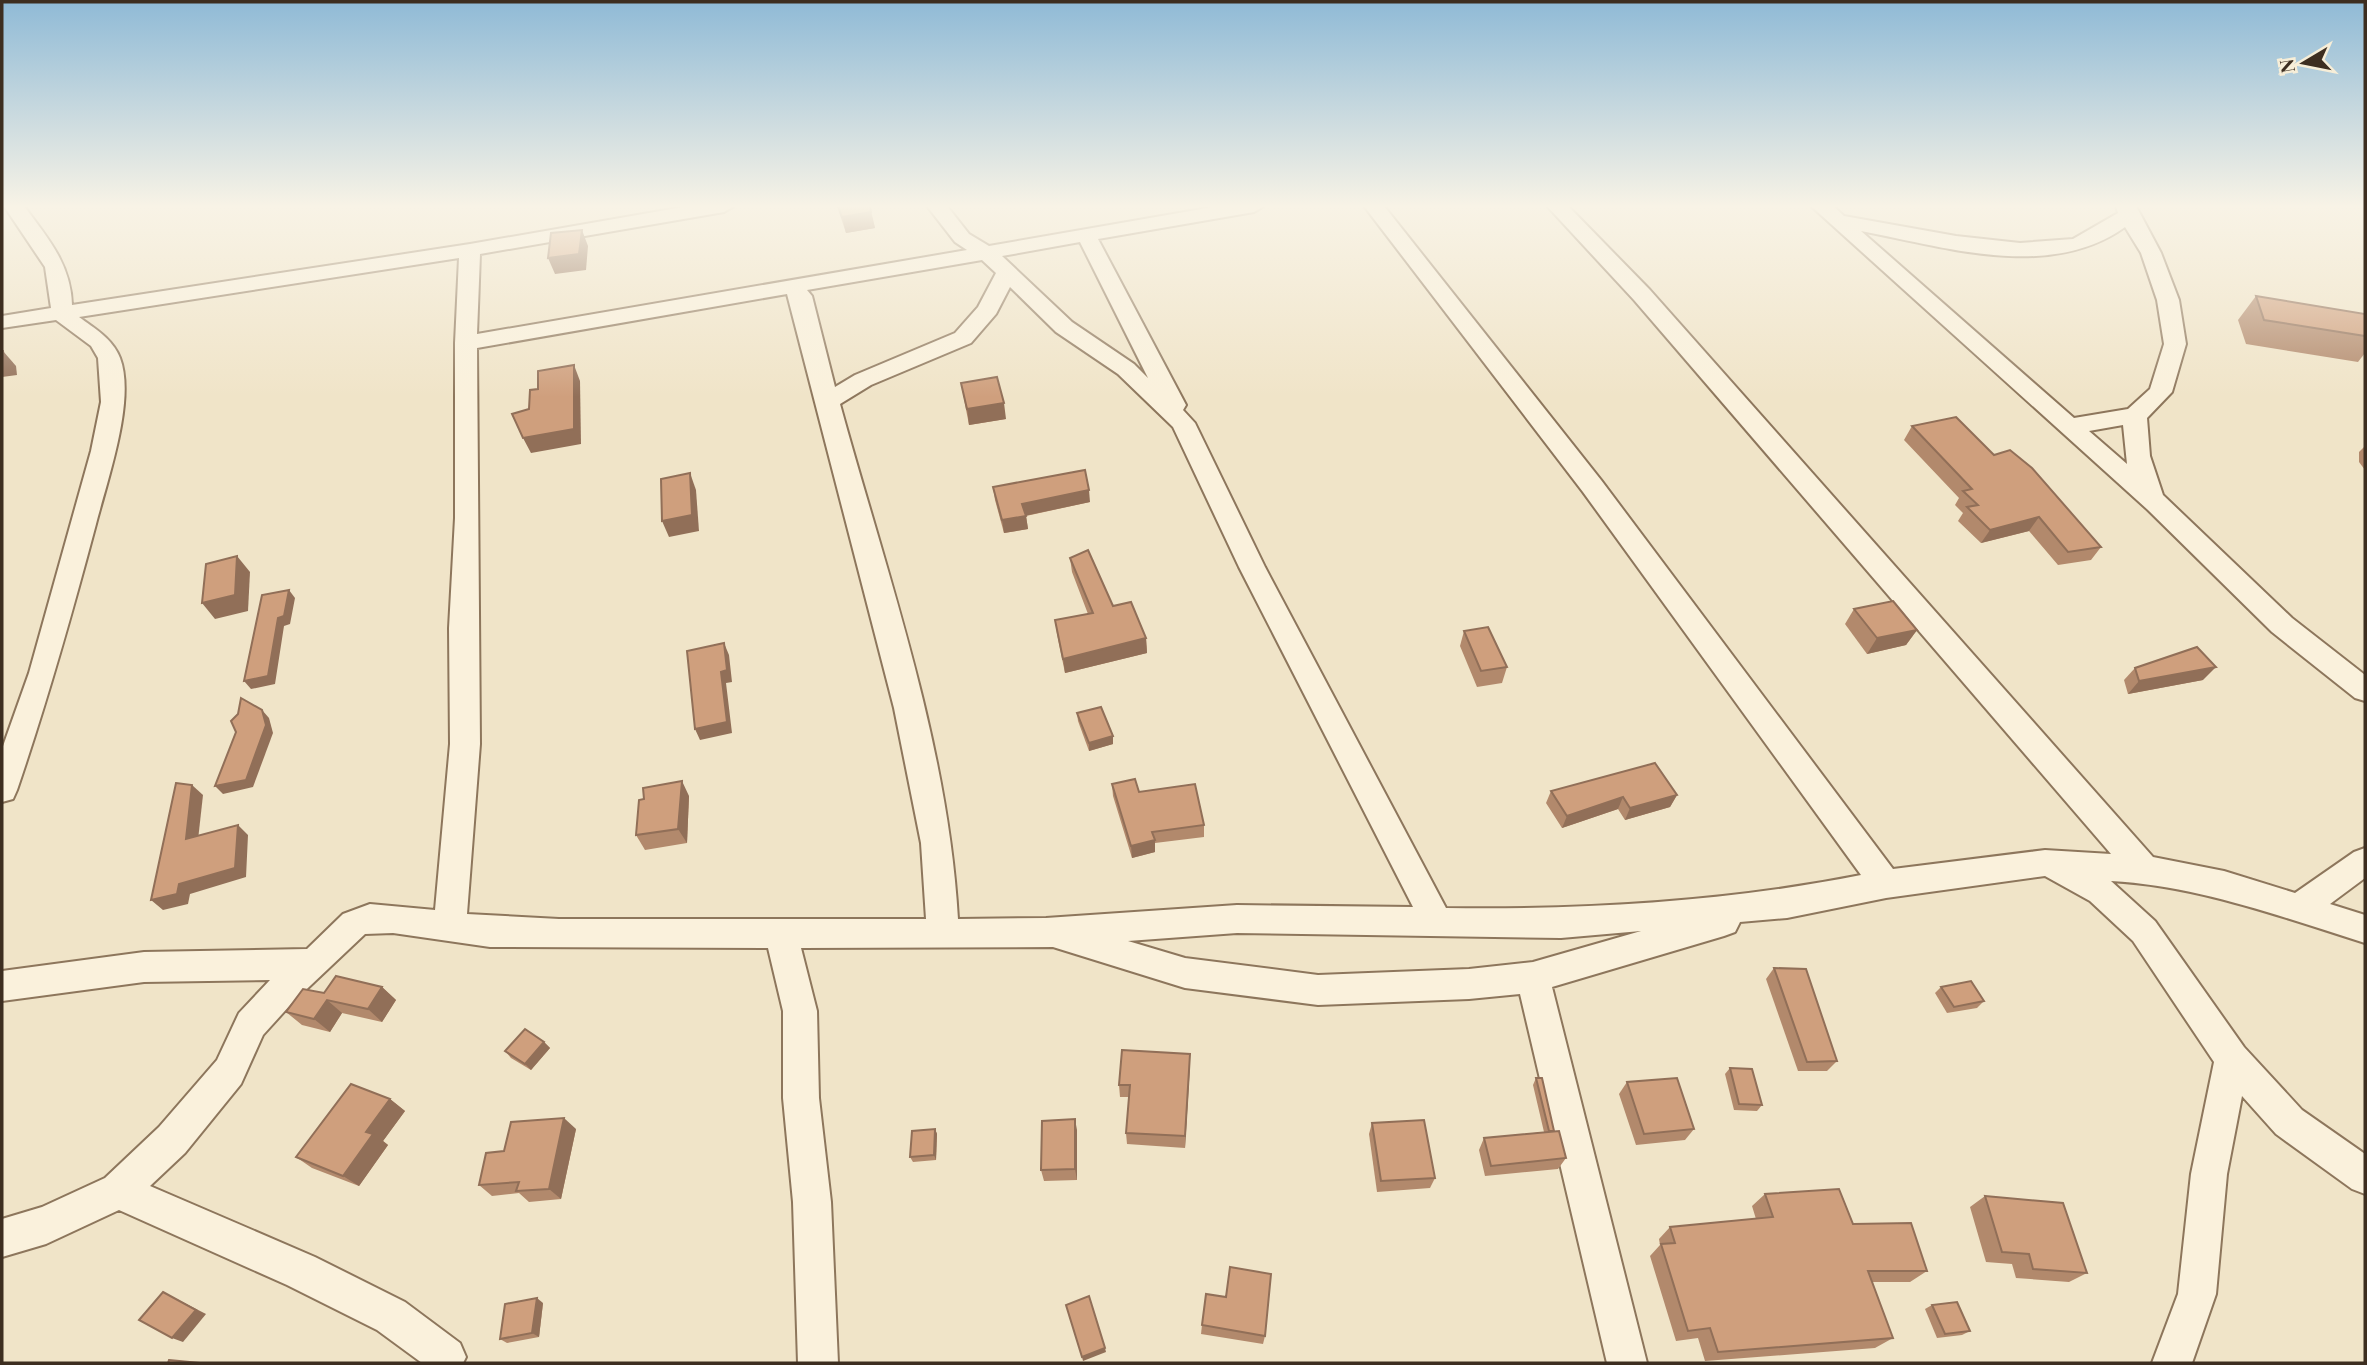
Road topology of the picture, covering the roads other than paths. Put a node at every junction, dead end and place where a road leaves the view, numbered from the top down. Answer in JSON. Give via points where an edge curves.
{"nodes":[{"id":1,"x":58,"y":270,"type":"edge"},
{"id":2,"x":344,"y":270,"type":"edge"},
{"id":3,"x":469,"y":270,"type":"edge"},
{"id":4,"x":889,"y":270,"type":"edge"},
{"id":5,"x":1002,"y":270,"type":"edge"},
{"id":6,"x":1104,"y":270,"type":"edge"},
{"id":7,"x":1424,"y":270,"type":"edge"},
{"id":8,"x":1618,"y":270,"type":"edge"},
{"id":9,"x":1892,"y":270,"type":"edge"},
{"id":10,"x":2157,"y":270,"type":"edge"},
{"id":11,"x":1006,"y":274,"type":"junction"},
{"id":12,"x":793,"y":286,"type":"junction"},
{"id":13,"x":62,"y":314,"type":"junction"},
{"id":14,"x":2,"y":322,"type":"edge"},
{"id":15,"x":466,"y":343,"type":"junction"},
{"id":16,"x":826,"y":402,"type":"junction"},
{"id":17,"x":2135,"y":416,"type":"junction"},
{"id":18,"x":1183,"y":423,"type":"junction"},
{"id":19,"x":2070,"y":426,"type":"junction"},
{"id":20,"x":2157,"y":504,"type":"junction"},
{"id":21,"x":2363,"y":686,"type":"edge"},
{"id":22,"x":2,"y":790,"type":"edge"},
{"id":23,"x":2365,"y":861,"type":"edge"},
{"id":24,"x":2045,"y":863,"type":"junction"},
{"id":25,"x":2144,"y":869,"type":"junction"},
{"id":26,"x":1885,"y":884,"type":"junction"},
{"id":27,"x":1787,"y":904,"type":"junction"},
{"id":28,"x":2298,"y":909,"type":"junction"},
{"id":29,"x":1437,"y":922,"type":"junction"},
{"id":30,"x":450,"y":924,"type":"junction"},
{"id":31,"x":2365,"y":929,"type":"edge"},
{"id":32,"x":943,"y":933,"type":"junction"},
{"id":33,"x":1046,"y":933,"type":"junction"},
{"id":34,"x":781,"y":934,"type":"junction"},
{"id":35,"x":314,"y":964,"type":"junction"},
{"id":36,"x":1533,"y":977,"type":"junction"},
{"id":37,"x":2,"y":986,"type":"edge"},
{"id":38,"x":2232,"y":1059,"type":"junction"},
{"id":39,"x":2365,"y":1176,"type":"edge"},
{"id":40,"x":118,"y":1191,"type":"junction"},
{"id":41,"x":2,"y":1238,"type":"edge"},
{"id":42,"x":446,"y":1357,"type":"dead end"},
{"id":43,"x":818,"y":1363,"type":"edge"},
{"id":44,"x":1627,"y":1363,"type":"edge"},
{"id":45,"x":2172,"y":1363,"type":"edge"}],
"edges":[{"from":1,"to":13,"type":"street","via":[[63,288]]},
{"from":2,"to":13,"type":"street"},
{"from":3,"to":15,"type":"street"},
{"from":4,"to":12,"type":"street"},
{"from":5,"to":11,"type":"street"},
{"from":6,"to":18,"type":"street"},
{"from":7,"to":26,"type":"street","via":[[1600,496]]},
{"from":8,"to":25,"type":"street"},
{"from":9,"to":19,"type":"street"},
{"from":10,"to":17,"type":"street","via":[[2168,300],[2175,344],[2161,392]]},
{"from":11,"to":16,"type":"street","via":[[988,309],[963,338],[863,380]]},
{"from":11,"to":18,"type":"street","via":[[1064,327],[1126,369]]},
{"from":12,"to":15,"type":"street"},
{"from":12,"to":16,"type":"street","via":[[804,307]]},
{"from":13,"to":14,"type":"street"},
{"from":13,"to":22,"type":"street","via":[[99,342],[109,358],[113,402],[43,673]]},
{"from":15,"to":30,"type":"street","via":[[464,744]]},
{"from":16,"to":32,"type":"street","via":[[892,641],[936,845]]},
{"from":17,"to":19,"type":"street"},
{"from":17,"to":20,"type":"street","via":[[2140,474]]},
{"from":18,"to":29,"type":"street","via":[[1252,567]]},
{"from":19,"to":20,"type":"street"},
{"from":20,"to":21,"type":"street","via":[[2282,625]]},
{"from":23,"to":28,"type":"street"},
{"from":24,"to":25,"type":"street"},
{"from":24,"to":26,"type":"street"},
{"from":24,"to":38,"type":"street","via":[[2102,891],[2144,931]]},
{"from":25,"to":28,"type":"street","via":[[2224,885]]},
{"from":26,"to":27,"type":"street"},
{"from":27,"to":29,"type":"street","via":[[1561,924]]},
{"from":27,"to":36,"type":"street"},
{"from":28,"to":31,"type":"street"},
{"from":29,"to":33,"type":"street","via":[[1237,919]]},
{"from":30,"to":34,"type":"street","via":[[489,932]]},
{"from":30,"to":35,"type":"street","via":[[370,918],[354,924]]},
{"from":32,"to":33,"type":"street"},
{"from":32,"to":34,"type":"street"},
{"from":33,"to":36,"type":"street","via":[[1185,973],[1318,990]]},
{"from":34,"to":43,"type":"street","via":[[800,1011]]},
{"from":35,"to":37,"type":"street","via":[[144,967]]},
{"from":35,"to":40,"type":"street","via":[[279,992],[251,1024],[229,1072],[172,1139]]},
{"from":36,"to":44,"type":"street"},
{"from":38,"to":39,"type":"street","via":[[2289,1122]]},
{"from":38,"to":45,"type":"street","via":[[2208,1174],[2197,1294]]},
{"from":40,"to":41,"type":"street","via":[[46,1225]]},
{"from":40,"to":42,"type":"street","via":[[391,1316]]}]}
